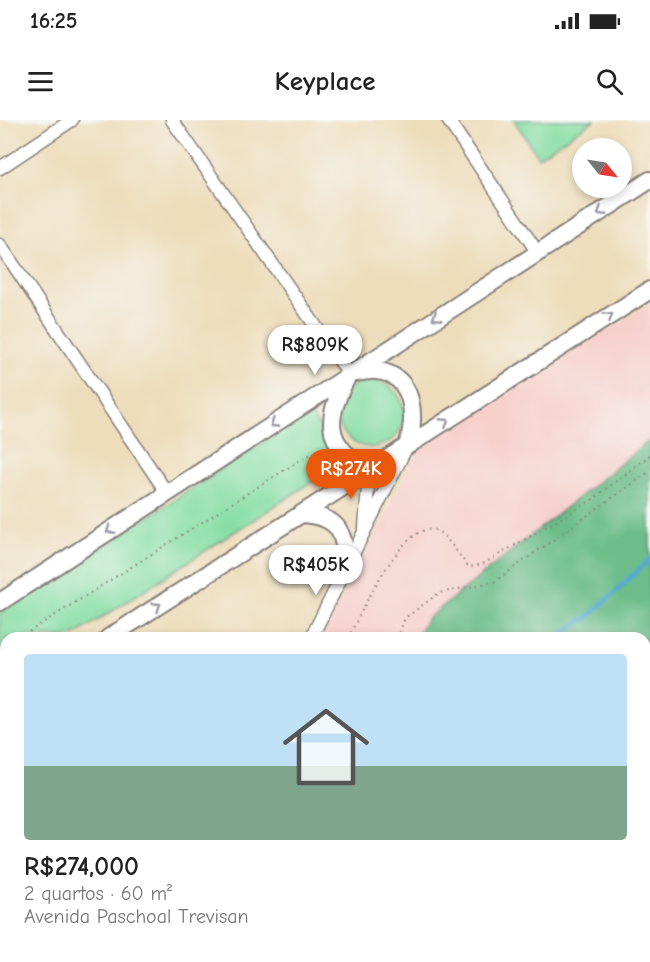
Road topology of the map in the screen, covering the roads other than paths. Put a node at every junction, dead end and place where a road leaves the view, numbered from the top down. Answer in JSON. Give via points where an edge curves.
{"nodes":[{"id":1,"x":72,"y":120,"type":"edge"},
{"id":2,"x":172,"y":120,"type":"edge"},
{"id":3,"x":448,"y":120,"type":"edge"},
{"id":4,"x":0,"y":168,"type":"edge"},
{"id":5,"x":650,"y":180,"type":"edge"},
{"id":6,"x":0,"y":245,"type":"edge"},
{"id":7,"x":538,"y":253,"type":"junction"},
{"id":8,"x":650,"y":290,"type":"edge"},
{"id":9,"x":349,"y":374,"type":"junction"},
{"id":10,"x":407,"y":446,"type":"junction"},
{"id":11,"x":369,"y":471,"type":"junction"},
{"id":12,"x":167,"y":493,"type":"junction"},
{"id":13,"x":301,"y":514,"type":"junction"},
{"id":14,"x":365,"y":532,"type":"junction"},
{"id":15,"x":347,"y":567,"type":"junction"},
{"id":16,"x":0,"y":602,"type":"edge"},
{"id":17,"x":117,"y":632,"type":"edge"},
{"id":18,"x":314,"y":632,"type":"edge"}],
"edges":[{"from":1,"to":4,"type":"street"},
{"from":2,"to":9,"type":"street"},
{"from":3,"to":7,"type":"street"},
{"from":5,"to":7,"type":"main road","one_way":true},
{"from":6,"to":12,"type":"street"},
{"from":7,"to":9,"type":"main road","one_way":true},
{"from":10,"to":8,"type":"main road","one_way":true},
{"from":9,"to":10,"type":"main road","via":[[378,371],[399,380],[414,411]]},
{"from":9,"to":11,"type":"main road","via":[[334,401],[330,424],[336,442],[350,459]]},
{"from":9,"to":12,"type":"main road","one_way":true},
{"from":10,"to":11,"type":"main road"},
{"from":10,"to":14,"type":"street"},
{"from":11,"to":13,"type":"main road"},
{"from":11,"to":14,"type":"street"},
{"from":12,"to":16,"type":"main road","one_way":true},
{"from":13,"to":15,"type":"main road","via":[[331,520],[340,530]]},
{"from":17,"to":13,"type":"main road","one_way":true},
{"from":14,"to":15,"type":"street"},
{"from":15,"to":18,"type":"street"}]}
